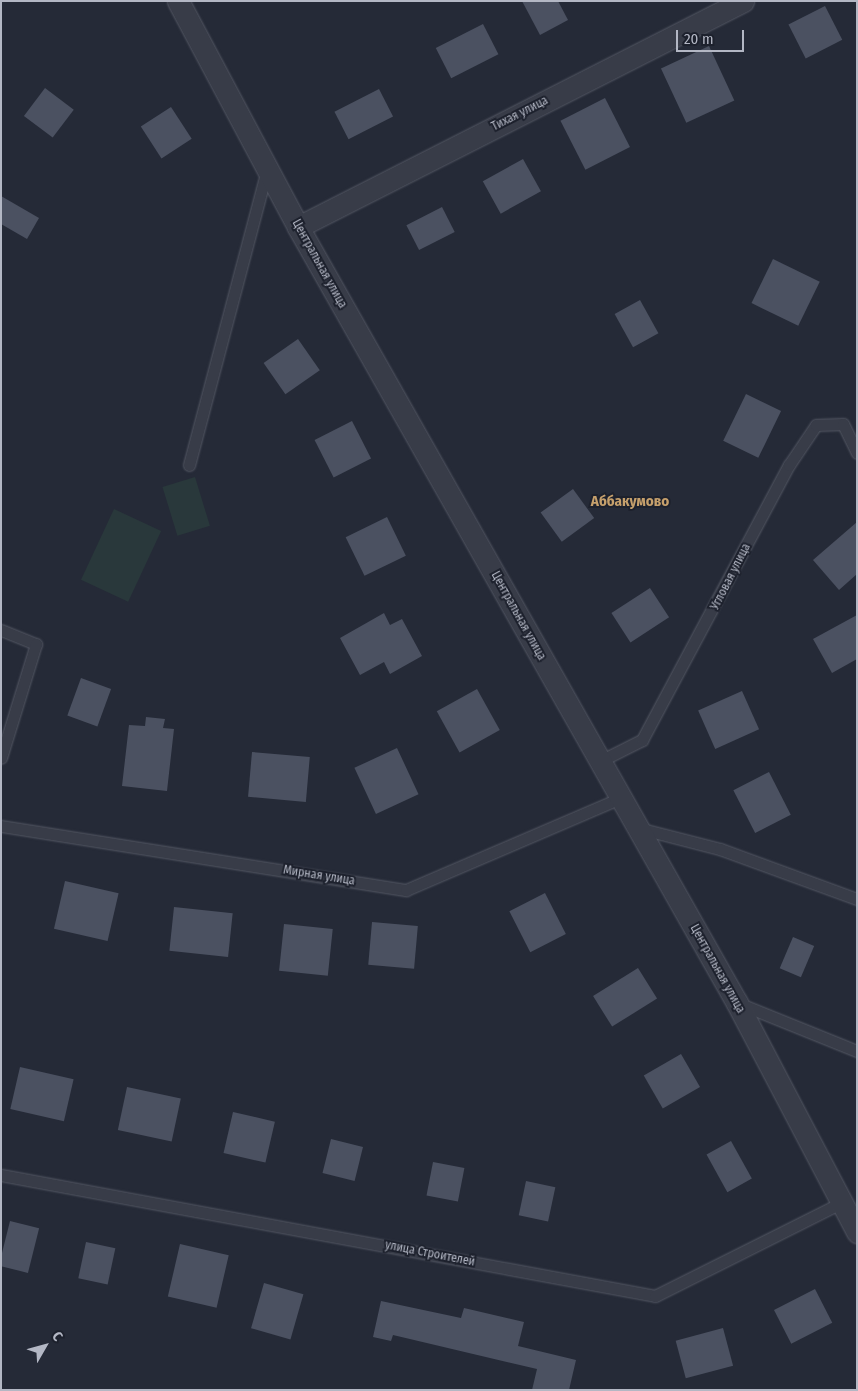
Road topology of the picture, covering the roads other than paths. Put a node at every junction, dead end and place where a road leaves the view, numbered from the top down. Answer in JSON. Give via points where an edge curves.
{"nodes":[{"id":1,"x":178,"y":1,"type":"edge"},
{"id":2,"x":742,"y":1,"type":"edge"},
{"id":3,"x":267,"y":167,"type":"junction"},
{"id":4,"x":298,"y":227,"type":"junction"},
{"id":5,"x":857,"y":453,"type":"edge"},
{"id":6,"x":189,"y":465,"type":"dead end"},
{"id":7,"x":1,"y":630,"type":"edge"},
{"id":8,"x":1,"y":758,"type":"edge"},
{"id":9,"x":600,"y":761,"type":"junction"},
{"id":10,"x":621,"y":798,"type":"junction"},
{"id":11,"x":1,"y":826,"type":"edge"},
{"id":12,"x":638,"y":828,"type":"junction"},
{"id":13,"x":857,"y":899,"type":"edge"},
{"id":14,"x":737,"y":1003,"type":"junction"},
{"id":15,"x":857,"y":1051,"type":"edge"},
{"id":16,"x":1,"y":1175,"type":"edge"},
{"id":17,"x":841,"y":1204,"type":"junction"},
{"id":18,"x":857,"y":1232,"type":"edge"}],
"edges":[{"from":1,"to":3,"type":"street","name":"Центральная улица"},
{"from":2,"to":4,"type":"street","name":"Тихая улица"},
{"from":3,"to":4,"type":"street","name":"Центральная улица"},
{"from":3,"to":6,"type":"lane"},
{"from":4,"to":9,"type":"street","name":"Центральная улица"},
{"from":5,"to":9,"type":"lane","name":"Угловая улица","via":[[843,424],[816,425],[789,465],[642,740]]},
{"from":7,"to":8,"type":"lane","via":[[36,644]]},
{"from":9,"to":10,"type":"street","name":"Центральная улица"},
{"from":10,"to":11,"type":"lane","name":"Мирная улица","via":[[406,890]]},
{"from":10,"to":12,"type":"street","name":"Центральная улица"},
{"from":12,"to":13,"type":"lane","via":[[720,849]]},
{"from":12,"to":14,"type":"street","name":"Центральная улица"},
{"from":14,"to":15,"type":"lane"},
{"from":14,"to":17,"type":"street","name":"Центральная улица"},
{"from":16,"to":17,"type":"lane","name":"улица Строителей","via":[[655,1296]]},
{"from":17,"to":18,"type":"street","name":"Центральная улица"}]}
